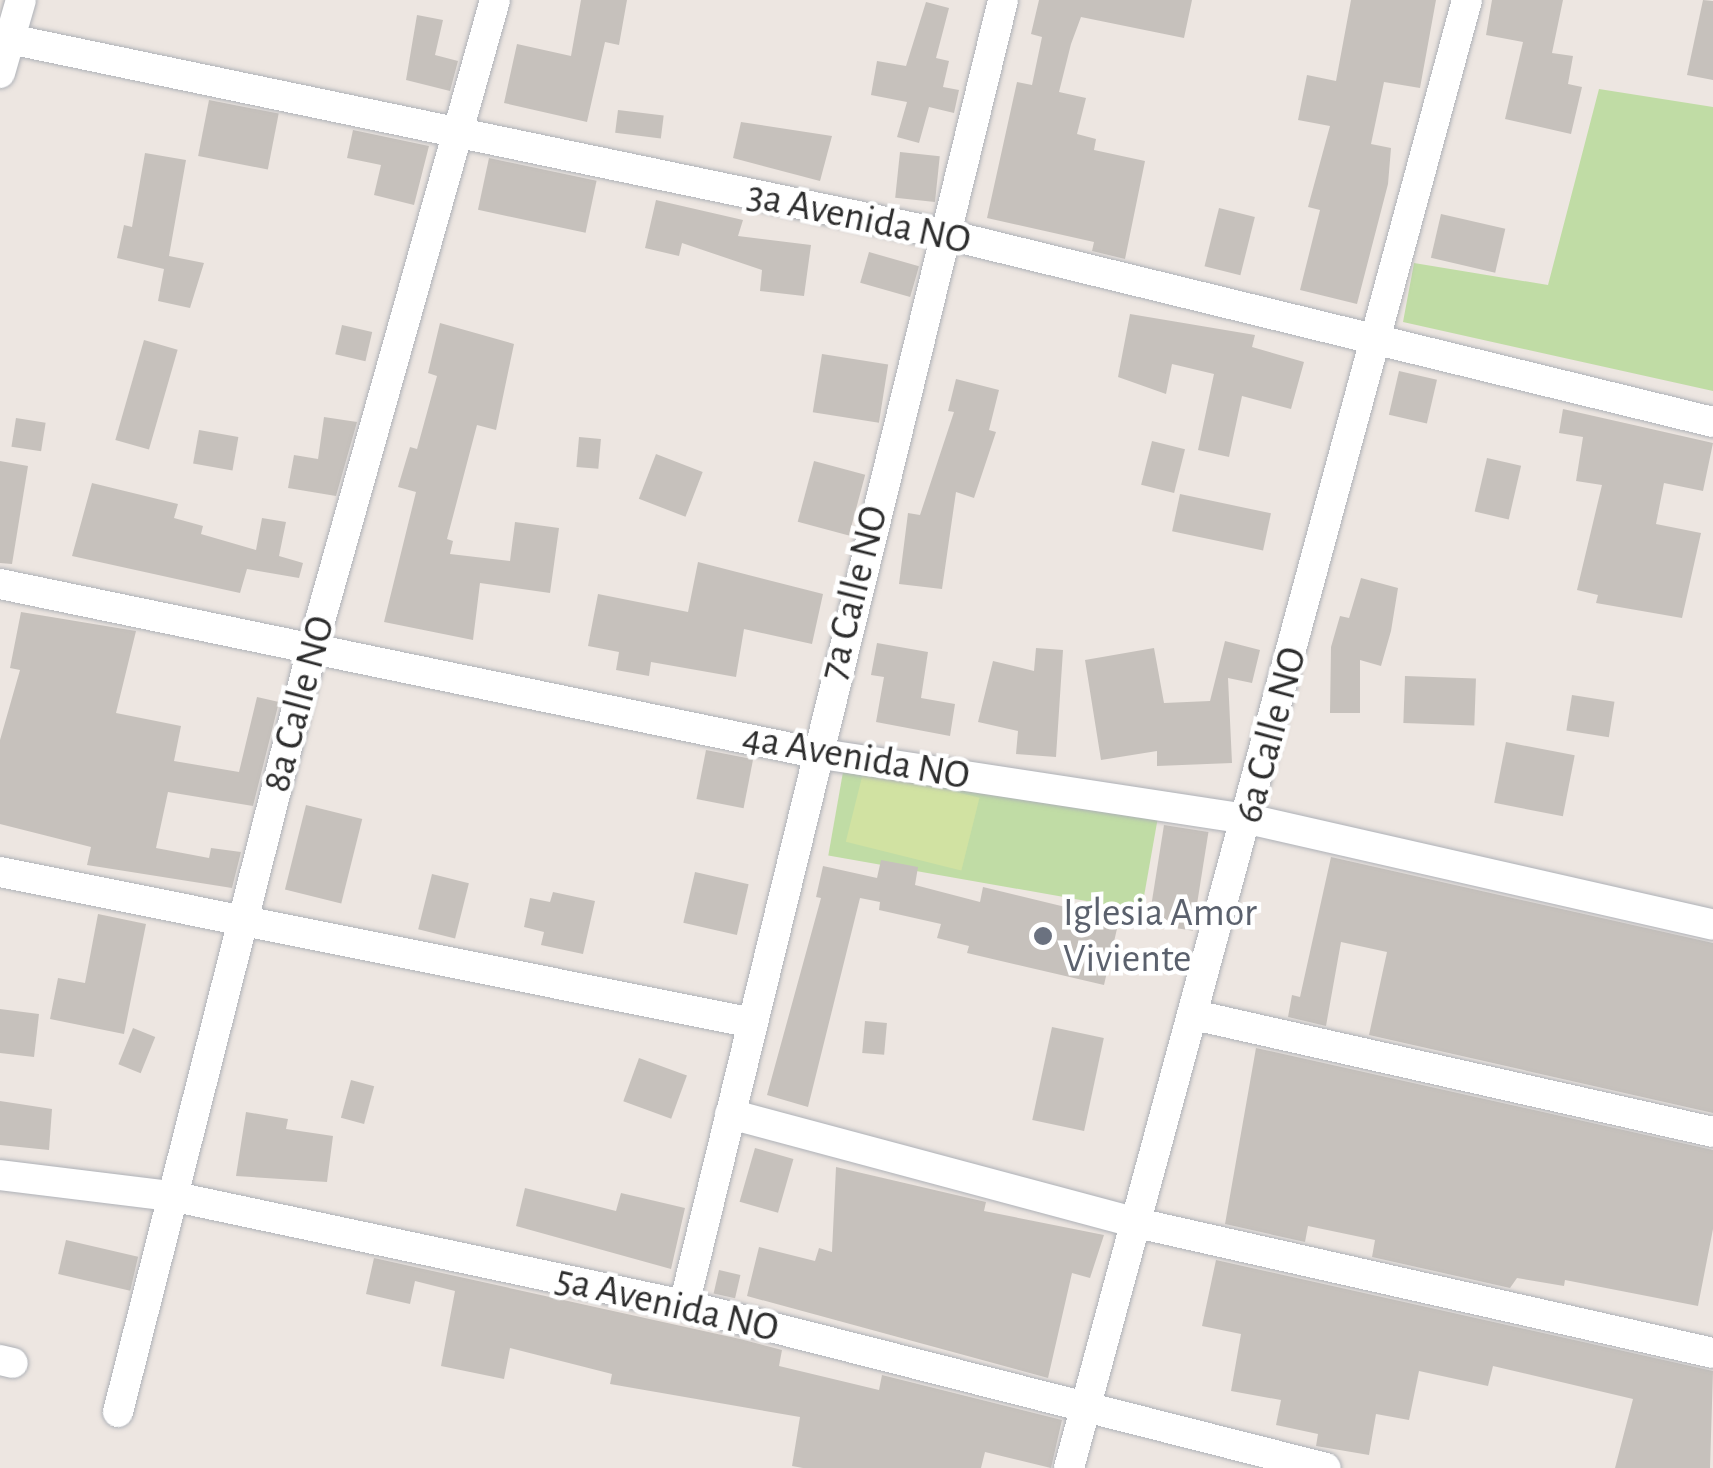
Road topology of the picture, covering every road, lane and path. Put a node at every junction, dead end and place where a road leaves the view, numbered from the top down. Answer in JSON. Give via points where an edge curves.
{"nodes":[{"id":1,"x":21,"y":0,"type":"edge"},
{"id":2,"x":494,"y":0,"type":"edge"},
{"id":3,"x":1003,"y":0,"type":"edge"},
{"id":4,"x":1466,"y":0,"type":"edge"},
{"id":5,"x":5,"y":38,"type":"edge"},
{"id":6,"x":0,"y":73,"type":"edge"},
{"id":7,"x":458,"y":136,"type":"junction"},
{"id":8,"x":944,"y":234,"type":"junction"},
{"id":9,"x":1377,"y":341,"type":"junction"},
{"id":10,"x":1713,"y":422,"type":"edge"},
{"id":11,"x":0,"y":584,"type":"edge"},
{"id":12,"x":312,"y":649,"type":"junction"},
{"id":13,"x":814,"y":753,"type":"junction"},
{"id":14,"x":1248,"y":819,"type":"junction"},
{"id":15,"x":0,"y":872,"type":"edge"},
{"id":16,"x":242,"y":924,"type":"junction"},
{"id":17,"x":1713,"y":925,"type":"edge"},
{"id":18,"x":1194,"y":1015,"type":"junction"},
{"id":19,"x":753,"y":1022,"type":"junction"},
{"id":20,"x":730,"y":1114,"type":"junction"},
{"id":21,"x":1713,"y":1132,"type":"edge"},
{"id":22,"x":0,"y":1175,"type":"edge"},
{"id":23,"x":171,"y":1196,"type":"junction"},
{"id":24,"x":1137,"y":1223,"type":"junction"},
{"id":25,"x":684,"y":1305,"type":"junction"},
{"id":26,"x":1713,"y":1353,"type":"edge"},
{"id":27,"x":1086,"y":1407,"type":"junction"},
{"id":28,"x":118,"y":1412,"type":"dead end"},
{"id":29,"x":1069,"y":1468,"type":"edge"},
{"id":30,"x":1326,"y":1468,"type":"edge"}],
"edges":[{"from":1,"to":5,"type":"street"},
{"from":2,"to":7,"type":"street","name":"8a Calle NO"},
{"from":3,"to":8,"type":"street","name":"7a Calle NO"},
{"from":4,"to":9,"type":"street","name":"6a Calle NO"},
{"from":5,"to":6,"type":"street"},
{"from":5,"to":7,"type":"street","name":"3a Avenida NO"},
{"from":7,"to":8,"type":"street","name":"3a Avenida NO"},
{"from":7,"to":12,"type":"street","name":"8a Calle NO"},
{"from":8,"to":9,"type":"street","name":"3a Avenida NO"},
{"from":8,"to":13,"type":"street","name":"7a Calle NO"},
{"from":9,"to":10,"type":"street","name":"3a Avenida NO"},
{"from":9,"to":14,"type":"street","name":"6a Calle NO"},
{"from":11,"to":12,"type":"street","name":"4a Avenida NO"},
{"from":12,"to":13,"type":"street","name":"4a Avenida NO"},
{"from":12,"to":16,"type":"street","name":"8a Calle NO"},
{"from":13,"to":14,"type":"street","name":"4a Avenida NO"},
{"from":13,"to":19,"type":"street","name":"7a Calle NO"},
{"from":14,"to":17,"type":"street","name":"4a Avenida NO"},
{"from":14,"to":18,"type":"street","name":"6a Calle NO"},
{"from":15,"to":16,"type":"street"},
{"from":16,"to":19,"type":"street"},
{"from":16,"to":23,"type":"street","name":"8a Calle NO"},
{"from":18,"to":21,"type":"street"},
{"from":18,"to":24,"type":"street","name":"6a Calle NO"},
{"from":19,"to":20,"type":"street","name":"7a Calle NO"},
{"from":20,"to":24,"type":"street"},
{"from":20,"to":25,"type":"street","name":"7a Calle NO"},
{"from":22,"to":23,"type":"street","name":"5a Avenida NO"},
{"from":23,"to":25,"type":"street","name":"5a Avenida NO"},
{"from":23,"to":28,"type":"street","name":"8a Calle NO"},
{"from":24,"to":26,"type":"street"},
{"from":24,"to":27,"type":"street","name":"6a Calle NO"},
{"from":25,"to":27,"type":"street","name":"5a Avenida NO"},
{"from":27,"to":29,"type":"street","name":"6a Calle NO"},
{"from":27,"to":30,"type":"street","name":"5a Avenida NO"}]}
